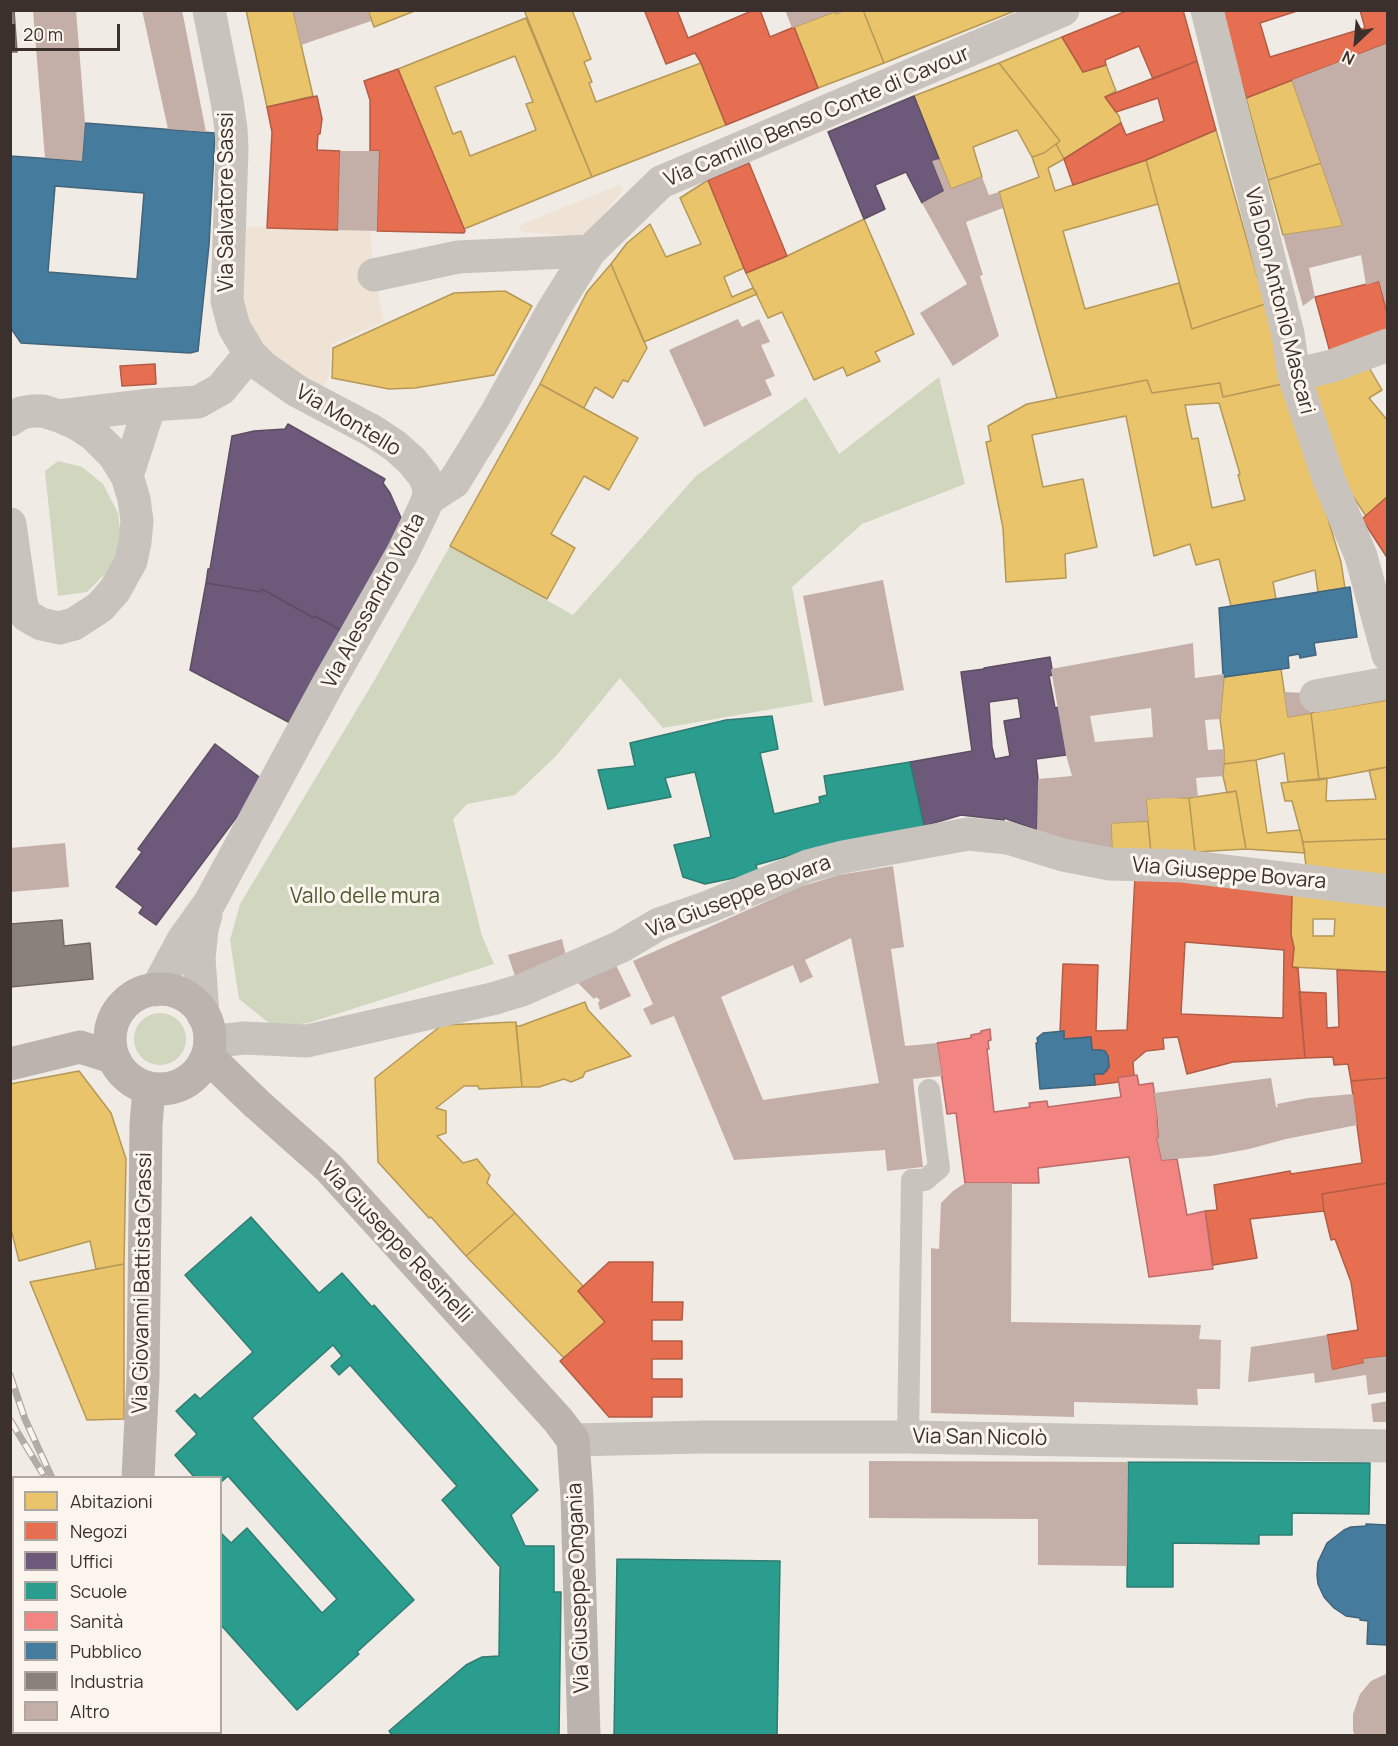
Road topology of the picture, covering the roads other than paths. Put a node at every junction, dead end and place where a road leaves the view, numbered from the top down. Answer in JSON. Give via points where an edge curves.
{"nodes":[{"id":1,"x":209,"y":10,"type":"edge"},
{"id":2,"x":1063,"y":10,"type":"edge"},
{"id":3,"x":1207,"y":10,"type":"edge"},
{"id":4,"x":590,"y":251,"type":"junction"},
{"id":5,"x":374,"y":275,"type":"dead end"},
{"id":6,"x":250,"y":354,"type":"junction"},
{"id":7,"x":1384,"y":356,"type":"edge"},
{"id":8,"x":1294,"y":375,"type":"junction"},
{"id":9,"x":150,"y":405,"type":"junction"},
{"id":10,"x":59,"y":416,"type":"junction"},
{"id":11,"x":10,"y":420,"type":"edge"},
{"id":12,"x":127,"y":476,"type":"junction"},
{"id":13,"x":428,"y":499,"type":"junction"},
{"id":14,"x":10,"y":524,"type":"edge"},
{"id":15,"x":1388,"y":655,"type":"edge"},
{"id":16,"x":1388,"y":683,"type":"edge"},
{"id":17,"x":1316,"y":696,"type":"dead end"},
{"id":18,"x":1388,"y":891,"type":"edge"},
{"id":19,"x":210,"y":902,"type":"junction"},
{"id":20,"x":156,"y":990,"type":"junction"},
{"id":21,"x":207,"y":1038,"type":"junction"},
{"id":22,"x":112,"y":1057,"type":"junction"},
{"id":23,"x":10,"y":1064,"type":"edge"},
{"id":24,"x":149,"y":1088,"type":"junction"},
{"id":25,"x":929,"y":1090,"type":"dead end"},
{"id":26,"x":908,"y":1437,"type":"junction"},
{"id":27,"x":573,"y":1440,"type":"junction"},
{"id":28,"x":1388,"y":1446,"type":"edge"},
{"id":29,"x":138,"y":1476,"type":"edge"},
{"id":30,"x":584,"y":1736,"type":"edge"}],
"edges":[{"from":1,"to":6,"type":"street","name":"Via Salvatore Sassi","via":[[231,129],[227,301],[234,327]]},
{"from":2,"to":4,"type":"street","name":"Via Camillo Benso Conte di Cavour","via":[[661,182]]},
{"from":3,"to":8,"type":"street","name":"Via Don Antonio Mascari","via":[[1288,334]]},
{"from":4,"to":5,"type":"street","via":[[458,257]]},
{"from":4,"to":13,"type":"street","name":"Via Alessandro Volta","via":[[454,482]]},
{"from":6,"to":9,"type":"street","via":[[221,389],[198,402]]},
{"from":6,"to":13,"type":"street","name":"Via Montello","via":[[297,391],[394,445],[424,476]]},
{"from":7,"to":8,"type":"street"},
{"from":8,"to":15,"type":"street","name":"Via Don Antonio Mascari","via":[[1329,480],[1361,556]]},
{"from":9,"to":10,"type":"street"},
{"from":9,"to":12,"type":"street"},
{"from":10,"to":11,"type":"street","via":[[32,411]]},
{"from":10,"to":12,"type":"street","via":[[94,435],[114,454]]},
{"from":12,"to":14,"type":"street","via":[[137,521],[130,561],[115,590],[100,607],[74,624],[50,627],[27,616]]},
{"from":13,"to":19,"type":"street","name":"Via Alessandro Volta","via":[[402,554]]},
{"from":16,"to":17,"type":"street"},
{"from":18,"to":21,"type":"street","name":"Via Giuseppe Bovara","via":[[1183,866],[1110,864],[1063,855],[1008,837],[968,834],[808,866],[659,924],[620,947],[492,999],[307,1041]]},
{"from":19,"to":20,"type":"street","name":"Via Alessandro Volta","via":[[183,940]]},
{"from":19,"to":21,"type":"street","name":"Via Alessandro Volta","via":[[199,958]]},
{"from":20,"to":21,"type":"street","via":[[171,991],[195,1004]]},
{"from":20,"to":22,"type":"street","via":[[143,992],[121,1007],[110,1030]]},
{"from":21,"to":24,"type":"street","via":[[200,1069],[190,1079],[164,1089]]},
{"from":21,"to":27,"type":"street","name":"Via Giuseppe Resinelli","via":[[257,1104],[329,1168]]},
{"from":22,"to":23,"type":"street","via":[[80,1047]]},
{"from":22,"to":24,"type":"street","via":[[127,1077]]},
{"from":24,"to":29,"type":"street","name":"Via Giovanni Battista Grassi"},
{"from":25,"to":26,"type":"lane","via":[[939,1168],[925,1180],[912,1180]]},
{"from":26,"to":27,"type":"street","name":"Via San Nicolò"},
{"from":26,"to":28,"type":"street","name":"Via San Nicolò"},
{"from":27,"to":30,"type":"street","name":"Via Giuseppe Ongania"}]}
